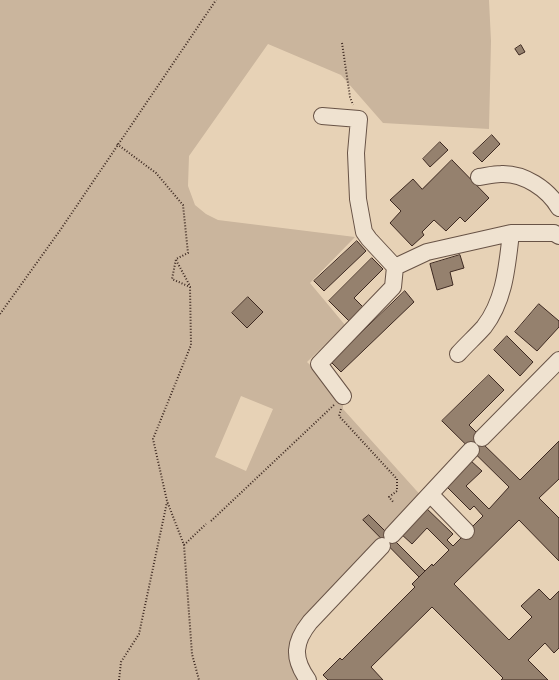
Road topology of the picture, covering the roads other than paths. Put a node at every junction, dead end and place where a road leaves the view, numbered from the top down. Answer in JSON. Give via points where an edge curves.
{"nodes":[{"id":1,"x":322,"y":116,"type":"dead end"},
{"id":2,"x":479,"y":177,"type":"dead end"},
{"id":3,"x":559,"y":208,"type":"edge"},
{"id":4,"x":511,"y":233,"type":"junction"},
{"id":5,"x":559,"y":236,"type":"edge"},
{"id":6,"x":394,"y":266,"type":"junction"},
{"id":7,"x":458,"y":354,"type":"dead end"},
{"id":8,"x":559,"y":360,"type":"edge"},
{"id":9,"x":343,"y":396,"type":"road end"},
{"id":10,"x":430,"y":494,"type":"junction"},
{"id":11,"x":466,"y":531,"type":"dead end"},
{"id":12,"x":308,"y":680,"type":"edge"}],
"edges":[{"from":1,"to":6,"type":"lane","via":[[359,119],[356,153],[358,199],[364,232]]},
{"from":2,"to":3,"type":"lane","via":[[502,174],[520,176],[541,187]]},
{"from":4,"to":5,"type":"lane","via":[[554,233]]},
{"from":4,"to":6,"type":"lane","via":[[428,252]]},
{"from":4,"to":7,"type":"lane","via":[[506,276],[498,303],[484,326]]},
{"from":6,"to":9,"type":"lane","via":[[393,287],[319,364]]},
{"from":8,"to":10,"type":"lane"},
{"from":10,"to":11,"type":"lane"},
{"from":10,"to":12,"type":"lane","via":[[310,622],[301,636],[296,658]]}]}
